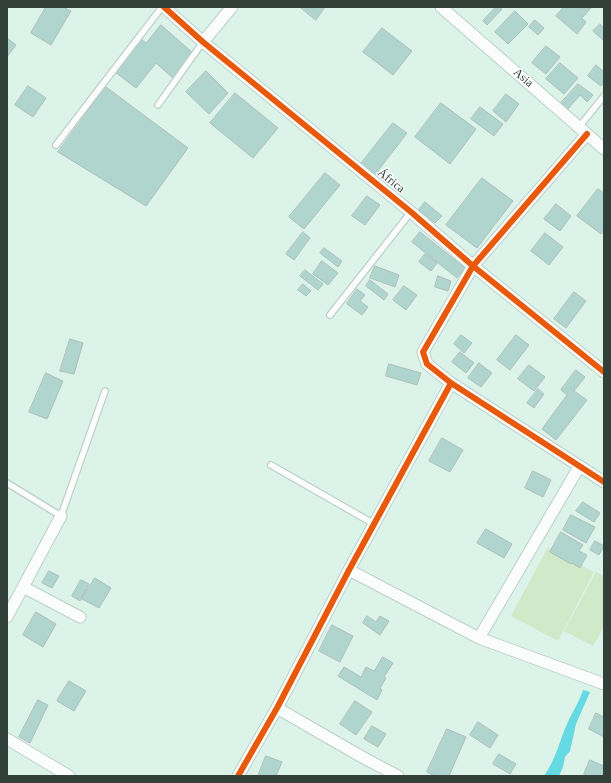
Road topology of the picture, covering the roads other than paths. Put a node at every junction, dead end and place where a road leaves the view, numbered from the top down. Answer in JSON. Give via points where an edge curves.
{"nodes":[{"id":1,"x":163,"y":7,"type":"edge"},
{"id":2,"x":232,"y":7,"type":"edge"},
{"id":3,"x":441,"y":7,"type":"edge"},
{"id":4,"x":203,"y":42,"type":"junction"},
{"id":5,"x":604,"y":96,"type":"edge"},
{"id":6,"x":158,"y":105,"type":"dead end"},
{"id":7,"x":583,"y":131,"type":"junction"},
{"id":8,"x":56,"y":145,"type":"dead end"},
{"id":9,"x":604,"y":149,"type":"edge"},
{"id":10,"x":411,"y":212,"type":"junction"},
{"id":11,"x":473,"y":266,"type":"junction"},
{"id":12,"x":330,"y":315,"type":"dead end"},
{"id":13,"x":604,"y":372,"type":"edge"},
{"id":14,"x":451,"y":383,"type":"junction"},
{"id":15,"x":105,"y":391,"type":"dead end"},
{"id":16,"x":271,"y":465,"type":"dead end"},
{"id":17,"x":579,"y":467,"type":"junction"},
{"id":18,"x":604,"y":482,"type":"edge"},
{"id":19,"x":7,"y":483,"type":"edge"},
{"id":20,"x":61,"y":516,"type":"junction"},
{"id":21,"x":374,"y":524,"type":"junction"},
{"id":22,"x":349,"y":570,"type":"junction"},
{"id":23,"x":23,"y":588,"type":"junction"},
{"id":24,"x":7,"y":617,"type":"edge"},
{"id":25,"x":80,"y":617,"type":"dead end"},
{"id":26,"x":479,"y":638,"type":"junction"},
{"id":27,"x":604,"y":684,"type":"edge"},
{"id":28,"x":277,"y":708,"type":"junction"},
{"id":29,"x":7,"y":740,"type":"edge"},
{"id":30,"x":70,"y":776,"type":"edge"},
{"id":31,"x":238,"y":776,"type":"edge"},
{"id":32,"x":398,"y":776,"type":"edge"}],
"edges":[{"from":1,"to":4,"type":"street","name":"África"},
{"from":1,"to":8,"type":"lane"},
{"from":2,"to":4,"type":"street"},
{"from":3,"to":7,"type":"street","name":"Asia"},
{"from":4,"to":6,"type":"lane"},
{"from":4,"to":10,"type":"street","name":"África"},
{"from":5,"to":7,"type":"lane"},
{"from":7,"to":9,"type":"street","name":"Asia"},
{"from":7,"to":11,"type":"street"},
{"from":10,"to":11,"type":"street","name":"África"},
{"from":10,"to":12,"type":"lane"},
{"from":11,"to":13,"type":"street","name":"África"},
{"from":11,"to":14,"type":"street","via":[[423,352],[427,364]]},
{"from":14,"to":17,"type":"street"},
{"from":14,"to":21,"type":"street"},
{"from":15,"to":20,"type":"lane"},
{"from":16,"to":21,"type":"lane"},
{"from":17,"to":18,"type":"street"},
{"from":17,"to":26,"type":"street"},
{"from":19,"to":20,"type":"lane"},
{"from":20,"to":23,"type":"street"},
{"from":21,"to":22,"type":"street"},
{"from":22,"to":26,"type":"street"},
{"from":22,"to":28,"type":"street"},
{"from":23,"to":24,"type":"street"},
{"from":23,"to":25,"type":"street"},
{"from":26,"to":27,"type":"street"},
{"from":28,"to":31,"type":"street"},
{"from":28,"to":32,"type":"street"},
{"from":29,"to":30,"type":"street"}]}
